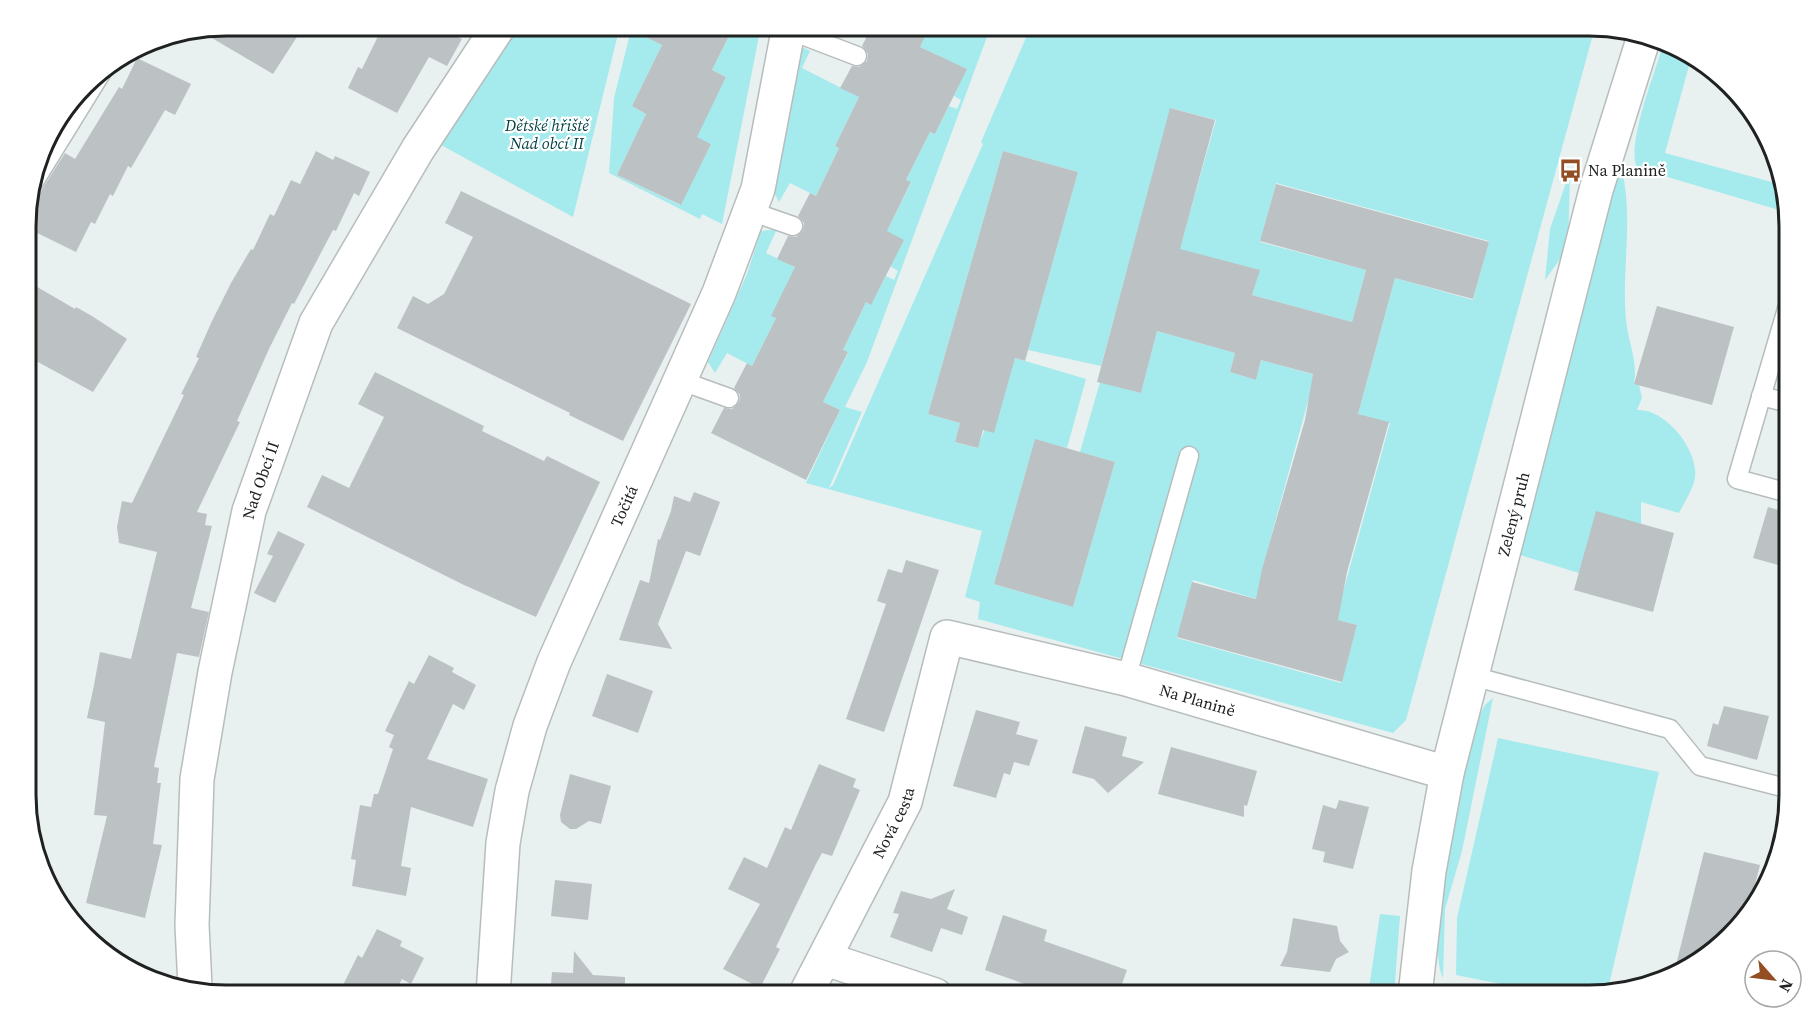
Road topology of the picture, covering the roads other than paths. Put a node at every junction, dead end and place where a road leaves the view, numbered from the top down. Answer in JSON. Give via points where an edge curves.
{"nodes":[{"id":1,"x":492,"y":36,"type":"edge"},
{"id":2,"x":787,"y":36,"type":"edge"},
{"id":3,"x":808,"y":36,"type":"edge"},
{"id":4,"x":1642,"y":43,"type":"edge"},
{"id":5,"x":857,"y":56,"type":"dead end"},
{"id":6,"x":85,"y":99,"type":"edge"},
{"id":7,"x":48,"y":159,"type":"edge"},
{"id":8,"x":750,"y":211,"type":"junction"},
{"id":9,"x":793,"y":226,"type":"dead end"},
{"id":10,"x":1779,"y":336,"type":"edge"},
{"id":11,"x":679,"y":380,"type":"junction"},
{"id":12,"x":1761,"y":396,"type":"junction"},
{"id":13,"x":729,"y":398,"type":"dead end"},
{"id":14,"x":1779,"y":400,"type":"edge"},
{"id":15,"x":1189,"y":456,"type":"dead end"},
{"id":16,"x":1779,"y":490,"type":"edge"},
{"id":17,"x":947,"y":637,"type":"joint"},
{"id":18,"x":1472,"y":676,"type":"junction"},
{"id":19,"x":1126,"y":679,"type":"junction"},
{"id":20,"x":1447,"y":773,"type":"junction"},
{"id":21,"x":1779,"y":786,"type":"edge"},
{"id":22,"x":826,"y":959,"type":"junction"},
{"id":23,"x":195,"y":982,"type":"edge"},
{"id":24,"x":494,"y":985,"type":"edge"},
{"id":25,"x":811,"y":985,"type":"edge"},
{"id":26,"x":905,"y":985,"type":"edge"},
{"id":27,"x":1421,"y":985,"type":"edge"}],
"edges":[{"from":1,"to":23,"type":"street","name":"Nad Obcí II","via":[[418,149],[316,323],[249,511],[197,779],[192,925]]},
{"from":2,"to":8,"type":"street","name":"Točitá","via":[[758,189]]},
{"from":3,"to":5,"type":"lane"},
{"from":4,"to":18,"type":"street","name":"Zelený pruh","via":[[1596,190]]},
{"from":6,"to":7,"type":"lane"},
{"from":8,"to":9,"type":"lane"},
{"from":8,"to":11,"type":"street","name":"Točitá","via":[[719,293]]},
{"from":10,"to":12,"type":"lane"},
{"from":11,"to":13,"type":"lane"},
{"from":11,"to":24,"type":"street","name":"Točitá","via":[[554,662],[530,726],[503,843]]},
{"from":12,"to":14,"type":"lane"},
{"from":12,"to":16,"type":"lane","via":[[1737,479]]},
{"from":15,"to":19,"type":"lane"},
{"from":17,"to":19,"type":"street","name":"Na Planině"},
{"from":17,"to":22,"type":"street","name":"Nová cesta","via":[[905,802]]},
{"from":18,"to":20,"type":"street","name":"Zelený pruh"},
{"from":18,"to":21,"type":"lane","via":[[1670,729],[1700,766]]},
{"from":19,"to":20,"type":"street","name":"Na Planině"},
{"from":20,"to":27,"type":"street","name":"Zelený pruh","via":[[1429,871]]},
{"from":22,"to":25,"type":"street","name":"Nová cesta"},
{"from":22,"to":26,"type":"street"}]}
